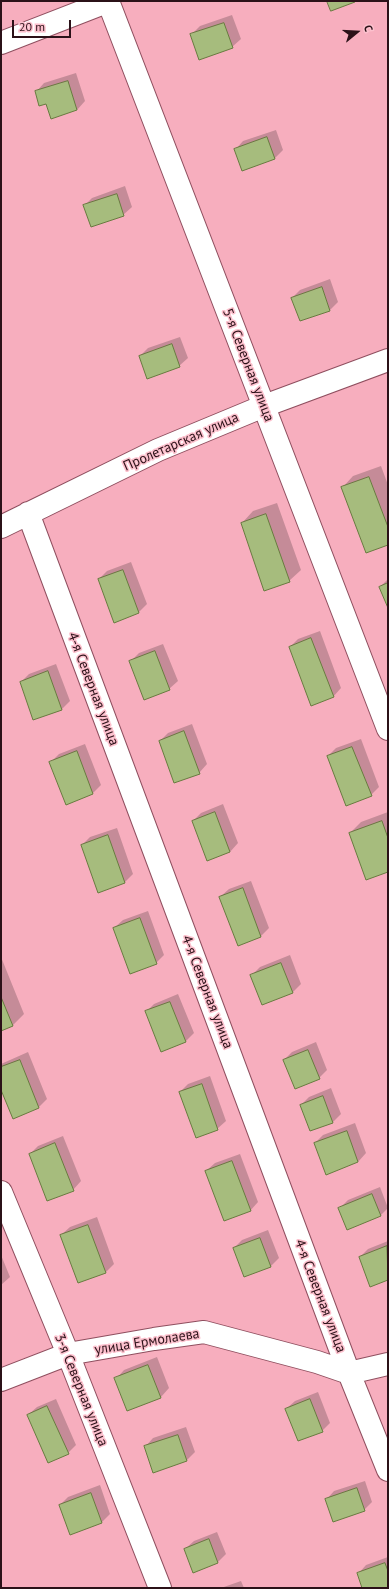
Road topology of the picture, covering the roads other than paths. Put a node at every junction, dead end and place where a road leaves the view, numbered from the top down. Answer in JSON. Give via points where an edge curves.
{"nodes":[{"id":1,"x":108,"y":1,"type":"edge"},
{"id":2,"x":1,"y":43,"type":"edge"},
{"id":3,"x":388,"y":360,"type":"edge"},
{"id":4,"x":264,"y":406,"type":"junction"},
{"id":5,"x":28,"y":513,"type":"junction"},
{"id":6,"x":1,"y":527,"type":"edge"},
{"id":7,"x":388,"y":729,"type":"edge"},
{"id":8,"x":1,"y":1192,"type":"edge"},
{"id":9,"x":68,"y":1354,"type":"junction"},
{"id":10,"x":388,"y":1364,"type":"edge"},
{"id":11,"x":349,"y":1373,"type":"junction"},
{"id":12,"x":1,"y":1380,"type":"edge"},
{"id":13,"x":388,"y":1470,"type":"edge"},
{"id":14,"x":160,"y":1588,"type":"edge"}],
"edges":[{"from":1,"to":2,"type":"street"},
{"from":1,"to":4,"type":"street","name":"5-я Северная улица"},
{"from":3,"to":4,"type":"street","name":"Пролетарская улица"},
{"from":4,"to":5,"type":"street","name":"Пролетарская улица","via":[[158,450]]},
{"from":4,"to":7,"type":"street","name":"5-я Северная улица"},
{"from":5,"to":6,"type":"street","name":"Пролетарская улица"},
{"from":5,"to":11,"type":"street","name":"4-я Северная улица"},
{"from":8,"to":9,"type":"street","name":"3-я Северная улица"},
{"from":9,"to":11,"type":"street","name":"улица Ермолаева","via":[[154,1338],[204,1332]]},
{"from":9,"to":12,"type":"street","name":"улица Ермолаева"},
{"from":9,"to":14,"type":"street","name":"3-я Северная улица"},
{"from":10,"to":11,"type":"street"},
{"from":11,"to":13,"type":"street","name":"4-я Северная улица"}]}
